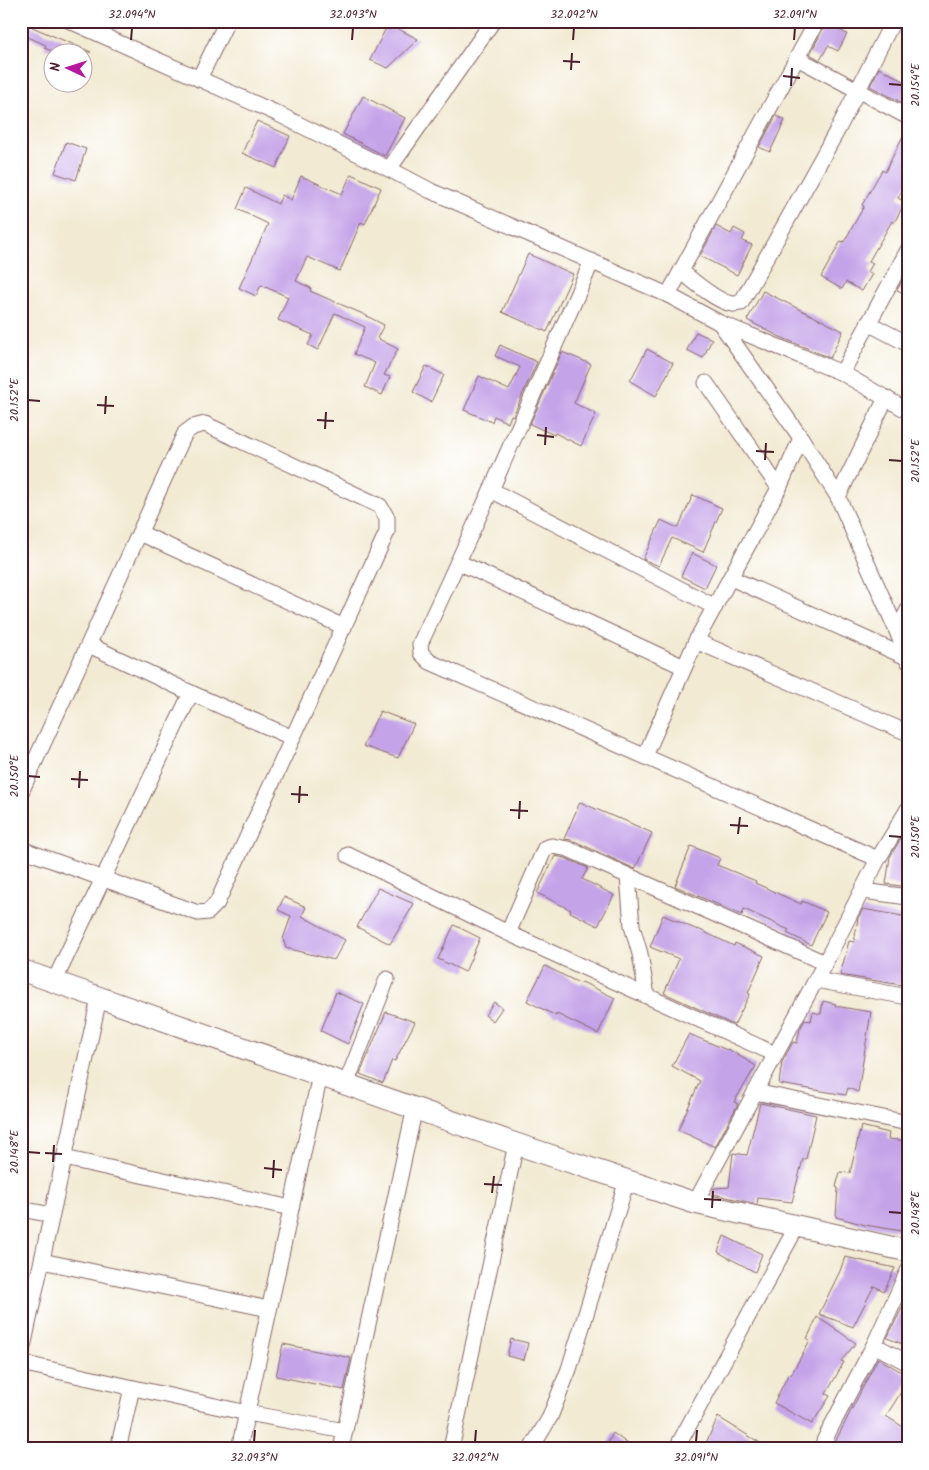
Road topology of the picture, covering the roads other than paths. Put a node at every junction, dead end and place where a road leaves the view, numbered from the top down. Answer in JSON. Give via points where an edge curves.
{"nodes":[{"id":1,"x":70,"y":21,"type":"edge"},
{"id":2,"x":227,"y":21,"type":"edge"},
{"id":3,"x":817,"y":21,"type":"edge"},
{"id":4,"x":893,"y":21,"type":"edge"},
{"id":5,"x":492,"y":22,"type":"edge"},
{"id":6,"x":798,"y":58,"type":"junction"},
{"id":7,"x":199,"y":79,"type":"junction"},
{"id":8,"x":857,"y":90,"type":"junction"},
{"id":9,"x":908,"y":116,"type":"edge"},
{"id":10,"x":389,"y":169,"type":"junction"},
{"id":11,"x":908,"y":250,"type":"edge"},
{"id":12,"x":592,"y":261,"type":"junction"},
{"id":13,"x":681,"y":271,"type":"junction"},
{"id":14,"x":668,"y":295,"type":"junction"},
{"id":15,"x":720,"y":323,"type":"junction"},
{"id":16,"x":868,"y":324,"type":"junction"},
{"id":17,"x":908,"y":344,"type":"edge"},
{"id":18,"x":842,"y":373,"type":"junction"},
{"id":19,"x":706,"y":383,"type":"dead end"},
{"id":20,"x":886,"y":398,"type":"junction"},
{"id":21,"x":908,"y":410,"type":"edge"},
{"id":22,"x":801,"y":438,"type":"junction"},
{"id":23,"x":779,"y":488,"type":"junction"},
{"id":24,"x":491,"y":490,"type":"junction"},
{"id":25,"x":838,"y":497,"type":"junction"},
{"id":26,"x":140,"y":533,"type":"junction"},
{"id":27,"x":458,"y":562,"type":"junction"},
{"id":28,"x":731,"y":578,"type":"junction"},
{"id":29,"x":715,"y":607,"type":"junction"},
{"id":30,"x":908,"y":610,"type":"edge"},
{"id":31,"x":344,"y":627,"type":"junction"},
{"id":32,"x":897,"y":631,"type":"junction"},
{"id":33,"x":696,"y":641,"type":"junction"},
{"id":34,"x":89,"y":645,"type":"junction"},
{"id":35,"x":907,"y":659,"type":"edge"},
{"id":36,"x":684,"y":668,"type":"junction"},
{"id":37,"x":191,"y":693,"type":"junction"},
{"id":38,"x":908,"y":733,"type":"edge"},
{"id":39,"x":293,"y":738,"type":"junction"},
{"id":40,"x":645,"y":756,"type":"junction"},
{"id":41,"x":21,"y":792,"type":"edge"},
{"id":42,"x":908,"y":810,"type":"edge"},
{"id":43,"x":21,"y":849,"type":"edge"},
{"id":44,"x":348,"y":855,"type":"dead end"},
{"id":45,"x":878,"y":859,"type":"junction"},
{"id":46,"x":628,"y":876,"type":"junction"},
{"id":47,"x":102,"y":878,"type":"junction"},
{"id":48,"x":862,"y":890,"type":"junction"},
{"id":49,"x":908,"y":897,"type":"edge"},
{"id":50,"x":508,"y":932,"type":"junction"},
{"id":51,"x":825,"y":963,"type":"junction"},
{"id":52,"x":21,"y":970,"type":"edge"},
{"id":53,"x":387,"y":979,"type":"dead end"},
{"id":54,"x":816,"y":980,"type":"junction"},
{"id":55,"x":54,"y":982,"type":"junction"},
{"id":56,"x":648,"y":996,"type":"junction"},
{"id":57,"x":908,"y":997,"type":"edge"},
{"id":58,"x":99,"y":998,"type":"junction"},
{"id":59,"x":775,"y":1054,"type":"junction"},
{"id":60,"x":320,"y":1075,"type":"junction"},
{"id":61,"x":346,"y":1084,"type":"junction"},
{"id":62,"x":755,"y":1092,"type":"junction"},
{"id":63,"x":415,"y":1108,"type":"junction"},
{"id":64,"x":908,"y":1123,"type":"edge"},
{"id":65,"x":516,"y":1144,"type":"junction"},
{"id":66,"x":64,"y":1158,"type":"junction"},
{"id":67,"x":627,"y":1180,"type":"junction"},
{"id":68,"x":695,"y":1203,"type":"junction"},
{"id":69,"x":291,"y":1208,"type":"junction"},
{"id":70,"x":21,"y":1209,"type":"edge"},
{"id":71,"x":52,"y":1215,"type":"junction"},
{"id":72,"x":797,"y":1226,"type":"junction"},
{"id":73,"x":908,"y":1251,"type":"edge"},
{"id":74,"x":42,"y":1261,"type":"junction"},
{"id":75,"x":908,"y":1271,"type":"edge"},
{"id":76,"x":269,"y":1309,"type":"junction"},
{"id":77,"x":874,"y":1344,"type":"junction"},
{"id":78,"x":21,"y":1356,"type":"edge"},
{"id":79,"x":21,"y":1363,"type":"edge"},
{"id":80,"x":908,"y":1363,"type":"edge"},
{"id":81,"x":132,"y":1388,"type":"junction"},
{"id":82,"x":247,"y":1413,"type":"junction"},
{"id":83,"x":345,"y":1431,"type":"junction"},
{"id":84,"x":681,"y":1447,"type":"edge"},
{"id":85,"x":118,"y":1449,"type":"edge"},
{"id":86,"x":239,"y":1449,"type":"edge"},
{"id":87,"x":341,"y":1449,"type":"edge"},
{"id":88,"x":451,"y":1449,"type":"edge"},
{"id":89,"x":531,"y":1449,"type":"edge"},
{"id":90,"x":828,"y":1449,"type":"edge"}],
"edges":[{"from":1,"to":7,"type":"street"},
{"from":2,"to":7,"type":"street"},
{"from":3,"to":6,"type":"street"},
{"from":4,"to":8,"type":"street"},
{"from":5,"to":10,"type":"street"},
{"from":6,"to":8,"type":"street"},
{"from":6,"to":13,"type":"street"},
{"from":7,"to":10,"type":"street"},
{"from":8,"to":9,"type":"street"},
{"from":8,"to":13,"type":"street","via":[[741,303],[724,302]]},
{"from":10,"to":12,"type":"street","via":[[431,191]]},
{"from":11,"to":16,"type":"street"},
{"from":12,"to":14,"type":"street"},
{"from":12,"to":24,"type":"street"},
{"from":13,"to":14,"type":"street"},
{"from":14,"to":15,"type":"street"},
{"from":15,"to":18,"type":"street"},
{"from":15,"to":22,"type":"street"},
{"from":16,"to":17,"type":"street"},
{"from":16,"to":18,"type":"street"},
{"from":18,"to":20,"type":"street"},
{"from":19,"to":23,"type":"street"},
{"from":20,"to":21,"type":"street"},
{"from":20,"to":25,"type":"street"},
{"from":22,"to":23,"type":"street"},
{"from":22,"to":25,"type":"street"},
{"from":23,"to":28,"type":"street"},
{"from":24,"to":27,"type":"street"},
{"from":24,"to":29,"type":"street"},
{"from":25,"to":32,"type":"street"},
{"from":26,"to":31,"type":"street"},
{"from":26,"to":31,"type":"street","via":[[185,433],[205,424],[380,506],[387,518],[387,532]]},
{"from":26,"to":34,"type":"street"},
{"from":27,"to":36,"type":"street"},
{"from":27,"to":40,"type":"street","via":[[420,644],[421,653],[430,662]]},
{"from":28,"to":29,"type":"street"},
{"from":28,"to":35,"type":"street"},
{"from":29,"to":33,"type":"street"},
{"from":30,"to":32,"type":"street"},
{"from":31,"to":39,"type":"street"},
{"from":32,"to":35,"type":"street"},
{"from":33,"to":36,"type":"street"},
{"from":33,"to":38,"type":"street"},
{"from":34,"to":37,"type":"street"},
{"from":34,"to":41,"type":"street"},
{"from":36,"to":40,"type":"street"},
{"from":37,"to":39,"type":"street"},
{"from":37,"to":47,"type":"street"},
{"from":39,"to":47,"type":"street","via":[[217,903],[208,912],[198,914]]},
{"from":40,"to":45,"type":"street"},
{"from":42,"to":45,"type":"street"},
{"from":43,"to":47,"type":"street"},
{"from":44,"to":50,"type":"street"},
{"from":45,"to":48,"type":"street"},
{"from":46,"to":50,"type":"street","via":[[568,849],[545,848]]},
{"from":46,"to":51,"type":"street"},
{"from":46,"to":56,"type":"street","via":[[632,926]]},
{"from":47,"to":55,"type":"street"},
{"from":48,"to":49,"type":"street"},
{"from":48,"to":51,"type":"street"},
{"from":50,"to":56,"type":"street"},
{"from":51,"to":54,"type":"street"},
{"from":52,"to":55,"type":"street"},
{"from":53,"to":61,"type":"street"},
{"from":54,"to":57,"type":"street"},
{"from":54,"to":59,"type":"street"},
{"from":55,"to":58,"type":"street"},
{"from":56,"to":59,"type":"street"},
{"from":58,"to":60,"type":"street"},
{"from":58,"to":66,"type":"street"},
{"from":59,"to":62,"type":"street"},
{"from":60,"to":61,"type":"street"},
{"from":60,"to":69,"type":"street"},
{"from":61,"to":63,"type":"street"},
{"from":62,"to":64,"type":"street"},
{"from":62,"to":68,"type":"street"},
{"from":63,"to":65,"type":"street"},
{"from":63,"to":83,"type":"street"},
{"from":65,"to":67,"type":"street"},
{"from":65,"to":88,"type":"street"},
{"from":66,"to":69,"type":"street"},
{"from":66,"to":71,"type":"street"},
{"from":67,"to":68,"type":"street"},
{"from":67,"to":89,"type":"street","via":[[569,1369],[550,1417]]},
{"from":68,"to":72,"type":"street"},
{"from":69,"to":76,"type":"street"},
{"from":70,"to":71,"type":"street"},
{"from":71,"to":74,"type":"street"},
{"from":72,"to":73,"type":"street"},
{"from":72,"to":84,"type":"street"},
{"from":74,"to":76,"type":"street"},
{"from":74,"to":78,"type":"street"},
{"from":75,"to":77,"type":"street"},
{"from":76,"to":82,"type":"street"},
{"from":77,"to":80,"type":"street"},
{"from":77,"to":90,"type":"street","via":[[824,1441]]},
{"from":79,"to":81,"type":"street"},
{"from":81,"to":82,"type":"street"},
{"from":81,"to":85,"type":"street"},
{"from":82,"to":83,"type":"street"},
{"from":82,"to":86,"type":"street"},
{"from":83,"to":87,"type":"street"}]}
